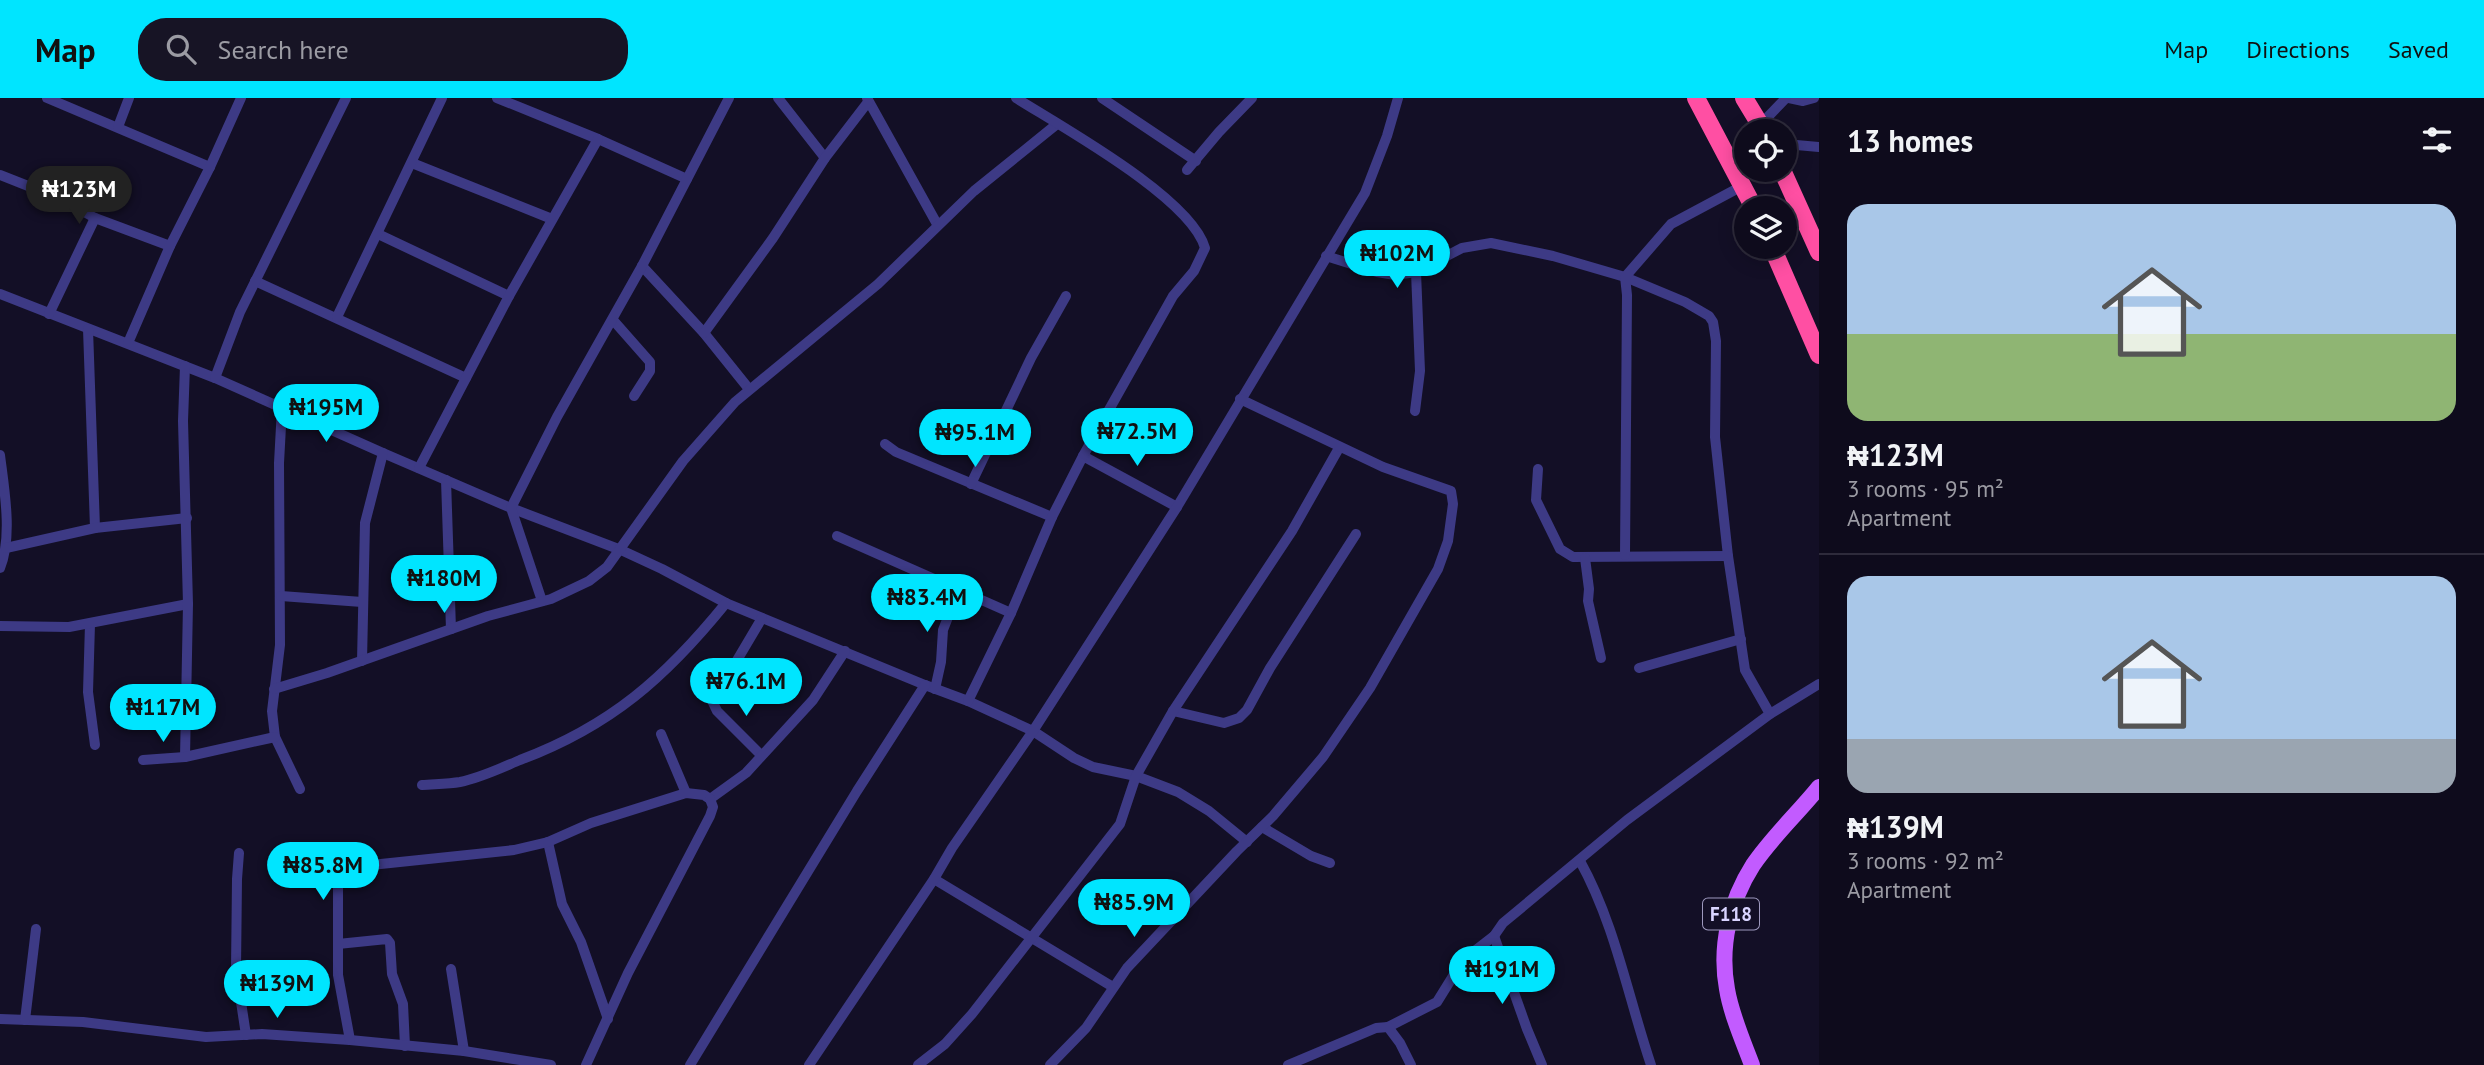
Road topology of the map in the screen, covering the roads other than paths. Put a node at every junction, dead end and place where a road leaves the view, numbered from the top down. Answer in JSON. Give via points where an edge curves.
{"nodes":[{"id":1,"x":47,"y":98,"type":"edge"},
{"id":2,"x":130,"y":98,"type":"edge"},
{"id":3,"x":241,"y":98,"type":"edge"},
{"id":4,"x":346,"y":98,"type":"edge"},
{"id":5,"x":442,"y":98,"type":"edge"},
{"id":6,"x":497,"y":98,"type":"edge"},
{"id":7,"x":728,"y":98,"type":"edge"},
{"id":8,"x":778,"y":98,"type":"edge"},
{"id":9,"x":1016,"y":98,"type":"edge"},
{"id":10,"x":1102,"y":98,"type":"edge"},
{"id":11,"x":1252,"y":98,"type":"edge"},
{"id":12,"x":1398,"y":98,"type":"edge"},
{"id":13,"x":1696,"y":98,"type":"edge"},
{"id":14,"x":1744,"y":98,"type":"edge"},
{"id":15,"x":1787,"y":98,"type":"edge"},
{"id":16,"x":1814,"y":98,"type":"edge"},
{"id":17,"x":868,"y":100,"type":"edge"},
{"id":18,"x":1757,"y":119,"type":"edge"},
{"id":19,"x":1770,"y":119,"type":"edge"},
{"id":20,"x":1057,"y":124,"type":"junction"},
{"id":21,"x":118,"y":127,"type":"junction"},
{"id":22,"x":598,"y":139,"type":"junction"},
{"id":23,"x":1797,"y":145,"type":"edge"},
{"id":24,"x":1819,"y":148,"type":"edge"},
{"id":25,"x":825,"y":158,"type":"junction"},
{"id":26,"x":1196,"y":161,"type":"junction"},
{"id":27,"x":412,"y":163,"type":"junction"},
{"id":28,"x":210,"y":167,"type":"junction"},
{"id":29,"x":1187,"y":170,"type":"dead end"},
{"id":30,"x":0,"y":176,"type":"edge"},
{"id":31,"x":687,"y":179,"type":"junction"},
{"id":32,"x":1787,"y":182,"type":"edge"},
{"id":33,"x":1744,"y":185,"type":"junction"},
{"id":34,"x":1749,"y":196,"type":"edge"},
{"id":35,"x":95,"y":218,"type":"junction"},
{"id":36,"x":552,"y":219,"type":"junction"},
{"id":37,"x":937,"y":224,"type":"junction"},
{"id":38,"x":378,"y":234,"type":"junction"},
{"id":39,"x":170,"y":246,"type":"junction"},
{"id":40,"x":1819,"y":252,"type":"edge"},
{"id":41,"x":1326,"y":256,"type":"junction"},
{"id":42,"x":1777,"y":259,"type":"edge"},
{"id":43,"x":642,"y":266,"type":"junction"},
{"id":44,"x":1416,"y":272,"type":"junction"},
{"id":45,"x":1625,"y":277,"type":"junction"},
{"id":46,"x":255,"y":281,"type":"junction"},
{"id":47,"x":0,"y":295,"type":"edge"},
{"id":48,"x":509,"y":296,"type":"junction"},
{"id":49,"x":1066,"y":296,"type":"dead end"},
{"id":50,"x":49,"y":314,"type":"junction"},
{"id":51,"x":337,"y":317,"type":"junction"},
{"id":52,"x":613,"y":320,"type":"junction"},
{"id":53,"x":88,"y":329,"type":"junction"},
{"id":54,"x":704,"y":332,"type":"junction"},
{"id":55,"x":128,"y":343,"type":"junction"},
{"id":56,"x":1819,"y":355,"type":"edge"},
{"id":57,"x":186,"y":366,"type":"junction"},
{"id":58,"x":215,"y":378,"type":"junction"},
{"id":59,"x":466,"y":378,"type":"junction"},
{"id":60,"x":749,"y":389,"type":"junction"},
{"id":61,"x":634,"y":396,"type":"dead end"},
{"id":62,"x":1240,"y":399,"type":"junction"},
{"id":63,"x":282,"y":408,"type":"junction"},
{"id":64,"x":1415,"y":411,"type":"dead end"},
{"id":65,"x":885,"y":444,"type":"dead end"},
{"id":66,"x":1339,"y":448,"type":"junction"},
{"id":67,"x":383,"y":453,"type":"junction"},
{"id":68,"x":0,"y":455,"type":"edge"},
{"id":69,"x":1083,"y":456,"type":"junction"},
{"id":70,"x":419,"y":468,"type":"junction"},
{"id":71,"x":1538,"y":469,"type":"dead end"},
{"id":72,"x":446,"y":480,"type":"junction"},
{"id":73,"x":971,"y":484,"type":"junction"},
{"id":74,"x":511,"y":508,"type":"junction"},
{"id":75,"x":1177,"y":508,"type":"junction"},
{"id":76,"x":1052,"y":517,"type":"junction"},
{"id":77,"x":187,"y":518,"type":"junction"},
{"id":78,"x":3,"y":521,"type":"edge"},
{"id":79,"x":95,"y":528,"type":"junction"},
{"id":80,"x":1356,"y":534,"type":"dead end"},
{"id":81,"x":837,"y":536,"type":"dead end"},
{"id":82,"x":6,"y":548,"type":"junction"},
{"id":83,"x":621,"y":550,"type":"junction"},
{"id":84,"x":1625,"y":555,"type":"junction"},
{"id":85,"x":1728,"y":556,"type":"junction"},
{"id":86,"x":1585,"y":558,"type":"junction"},
{"id":87,"x":0,"y":568,"type":"edge"},
{"id":88,"x":960,"y":589,"type":"junction"},
{"id":89,"x":281,"y":596,"type":"junction"},
{"id":90,"x":542,"y":601,"type":"junction"},
{"id":91,"x":362,"y":602,"type":"junction"},
{"id":92,"x":726,"y":603,"type":"junction"},
{"id":93,"x":188,"y":604,"type":"junction"},
{"id":94,"x":1011,"y":613,"type":"junction"},
{"id":95,"x":762,"y":618,"type":"junction"},
{"id":96,"x":90,"y":624,"type":"junction"},
{"id":97,"x":0,"y":626,"type":"edge"},
{"id":98,"x":451,"y":629,"type":"junction"},
{"id":99,"x":1741,"y":639,"type":"junction"},
{"id":100,"x":845,"y":651,"type":"junction"},
{"id":101,"x":1601,"y":658,"type":"dead end"},
{"id":102,"x":362,"y":661,"type":"junction"},
{"id":103,"x":1639,"y":668,"type":"dead end"},
{"id":104,"x":1819,"y":684,"type":"edge"},
{"id":105,"x":930,"y":687,"type":"junction"},
{"id":106,"x":274,"y":689,"type":"junction"},
{"id":107,"x":968,"y":701,"type":"junction"},
{"id":108,"x":1173,"y":711,"type":"junction"},
{"id":109,"x":1770,"y":714,"type":"junction"},
{"id":110,"x":1033,"y":731,"type":"junction"},
{"id":111,"x":661,"y":734,"type":"dead end"},
{"id":112,"x":275,"y":737,"type":"junction"},
{"id":113,"x":94,"y":745,"type":"dead end"},
{"id":114,"x":761,"y":755,"type":"junction"},
{"id":115,"x":185,"y":757,"type":"junction"},
{"id":116,"x":143,"y":760,"type":"dead end"},
{"id":117,"x":1136,"y":776,"type":"junction"},
{"id":118,"x":422,"y":785,"type":"dead end"},
{"id":119,"x":1819,"y":787,"type":"edge"},
{"id":120,"x":300,"y":789,"type":"dead end"},
{"id":121,"x":686,"y":793,"type":"junction"},
{"id":122,"x":710,"y":799,"type":"junction"},
{"id":123,"x":1262,"y":827,"type":"junction"},
{"id":124,"x":548,"y":842,"type":"junction"},
{"id":125,"x":1247,"y":842,"type":"junction"},
{"id":126,"x":239,"y":853,"type":"dead end"},
{"id":127,"x":1580,"y":861,"type":"junction"},
{"id":128,"x":1330,"y":863,"type":"dead end"},
{"id":129,"x":934,"y":879,"type":"junction"},
{"id":130,"x":36,"y":929,"type":"dead end"},
{"id":131,"x":1032,"y":936,"type":"junction"},
{"id":132,"x":1494,"y":936,"type":"junction"},
{"id":133,"x":338,"y":944,"type":"junction"},
{"id":134,"x":451,"y":968,"type":"dead end"},
{"id":135,"x":1114,"y":986,"type":"junction"},
{"id":136,"x":0,"y":1019,"type":"edge"},
{"id":137,"x":608,"y":1019,"type":"junction"},
{"id":138,"x":25,"y":1020,"type":"junction"},
{"id":139,"x":1388,"y":1027,"type":"junction"},
{"id":140,"x":246,"y":1035,"type":"junction"},
{"id":141,"x":350,"y":1040,"type":"junction"},
{"id":142,"x":405,"y":1046,"type":"junction"},
{"id":143,"x":464,"y":1051,"type":"junction"},
{"id":144,"x":551,"y":1065,"type":"edge"},
{"id":145,"x":586,"y":1065,"type":"edge"},
{"id":146,"x":690,"y":1065,"type":"edge"},
{"id":147,"x":809,"y":1065,"type":"edge"},
{"id":148,"x":918,"y":1065,"type":"edge"},
{"id":149,"x":1050,"y":1065,"type":"edge"},
{"id":150,"x":1287,"y":1065,"type":"edge"},
{"id":151,"x":1411,"y":1065,"type":"edge"},
{"id":152,"x":1542,"y":1065,"type":"edge"},
{"id":153,"x":1651,"y":1065,"type":"edge"},
{"id":154,"x":1752,"y":1065,"type":"edge"}],
"edges":[{"from":1,"to":21,"type":"street"},
{"from":2,"to":21,"type":"street"},
{"from":3,"to":28,"type":"street"},
{"from":4,"to":46,"type":"street"},
{"from":5,"to":27,"type":"street"},
{"from":6,"to":22,"type":"street"},
{"from":7,"to":31,"type":"street"},
{"from":8,"to":25,"type":"street"},
{"from":9,"to":20,"type":"street"},
{"from":10,"to":26,"type":"street"},
{"from":11,"to":26,"type":"street"},
{"from":12,"to":41,"type":"street","via":[[1365,193]]},
{"from":13,"to":33,"type":"highway"},
{"from":14,"to":18,"type":"highway"},
{"from":15,"to":16,"type":"street"},
{"from":15,"to":19,"type":"street"},
{"from":17,"to":25,"type":"street"},
{"from":17,"to":37,"type":"street"},
{"from":20,"to":37,"type":"street"},
{"from":20,"to":69,"type":"street","via":[[1161,192],[1202,237],[1205,248],[1194,271],[1168,303]]},
{"from":21,"to":28,"type":"street"},
{"from":22,"to":31,"type":"street"},
{"from":22,"to":36,"type":"street"},
{"from":23,"to":24,"type":"street"},
{"from":25,"to":54,"type":"street"},
{"from":26,"to":29,"type":"street"},
{"from":27,"to":36,"type":"street"},
{"from":27,"to":38,"type":"street"},
{"from":28,"to":39,"type":"street"},
{"from":30,"to":35,"type":"street"},
{"from":31,"to":43,"type":"street"},
{"from":32,"to":40,"type":"highway"},
{"from":33,"to":34,"type":"highway"},
{"from":33,"to":45,"type":"street","via":[[1671,224]]},
{"from":35,"to":39,"type":"street"},
{"from":35,"to":50,"type":"street"},
{"from":36,"to":48,"type":"street"},
{"from":37,"to":60,"type":"street","via":[[878,284]]},
{"from":38,"to":48,"type":"street"},
{"from":38,"to":51,"type":"street"},
{"from":39,"to":55,"type":"street"},
{"from":41,"to":44,"type":"street","via":[[1377,272]]},
{"from":41,"to":62,"type":"street"},
{"from":42,"to":56,"type":"highway"},
{"from":43,"to":52,"type":"street"},
{"from":43,"to":54,"type":"street"},
{"from":44,"to":45,"type":"street","via":[[1462,248],[1492,243]]},
{"from":44,"to":64,"type":"street","via":[[1420,371]]},
{"from":45,"to":84,"type":"street"},
{"from":45,"to":85,"type":"street","via":[[1685,302],[1713,322],[1715,437]]},
{"from":46,"to":51,"type":"street"},
{"from":46,"to":58,"type":"street"},
{"from":47,"to":50,"type":"street"},
{"from":48,"to":59,"type":"street"},
{"from":49,"to":73,"type":"street"},
{"from":50,"to":53,"type":"street"},
{"from":51,"to":59,"type":"street"},
{"from":52,"to":61,"type":"street","via":[[650,362],[650,371]]},
{"from":52,"to":74,"type":"street"},
{"from":53,"to":55,"type":"street"},
{"from":53,"to":79,"type":"street"},
{"from":54,"to":60,"type":"street"},
{"from":55,"to":57,"type":"street"},
{"from":57,"to":58,"type":"street"},
{"from":57,"to":77,"type":"street"},
{"from":58,"to":63,"type":"street"},
{"from":59,"to":70,"type":"street"},
{"from":60,"to":83,"type":"street","via":[[683,461]]},
{"from":62,"to":66,"type":"street"},
{"from":62,"to":75,"type":"street"},
{"from":63,"to":67,"type":"street"},
{"from":63,"to":89,"type":"street"},
{"from":65,"to":73,"type":"street"},
{"from":66,"to":108,"type":"street","via":[[1292,531]]},
{"from":66,"to":123,"type":"street","via":[[1451,491],[1448,541],[1438,569],[1370,688],[1323,757]]},
{"from":67,"to":70,"type":"street"},
{"from":67,"to":91,"type":"street","via":[[365,523]]},
{"from":68,"to":78,"type":"street"},
{"from":69,"to":75,"type":"street"},
{"from":69,"to":76,"type":"street"},
{"from":70,"to":72,"type":"street"},
{"from":71,"to":86,"type":"street","via":[[1536,500],[1560,549]]},
{"from":72,"to":74,"type":"street"},
{"from":72,"to":98,"type":"street"},
{"from":73,"to":76,"type":"street"},
{"from":74,"to":83,"type":"street"},
{"from":74,"to":90,"type":"street"},
{"from":75,"to":110,"type":"street"},
{"from":76,"to":94,"type":"street"},
{"from":77,"to":79,"type":"street"},
{"from":77,"to":93,"type":"street"},
{"from":78,"to":82,"type":"street"},
{"from":79,"to":82,"type":"street"},
{"from":80,"to":108,"type":"street","via":[[1239,718],[1224,723]]},
{"from":81,"to":88,"type":"street"},
{"from":82,"to":87,"type":"street"},
{"from":83,"to":90,"type":"street","via":[[589,581]]},
{"from":83,"to":92,"type":"street"},
{"from":84,"to":85,"type":"street"},
{"from":84,"to":86,"type":"street"},
{"from":85,"to":99,"type":"street"},
{"from":86,"to":101,"type":"street","via":[[1588,601]]},
{"from":88,"to":94,"type":"street"},
{"from":88,"to":105,"type":"street","via":[[943,630],[941,663]]},
{"from":89,"to":91,"type":"street"},
{"from":89,"to":106,"type":"street"},
{"from":90,"to":98,"type":"street"},
{"from":91,"to":102,"type":"street"},
{"from":92,"to":95,"type":"street"},
{"from":92,"to":118,"type":"street","via":[[675,662],[605,719],[542,752],[474,777]]},
{"from":93,"to":96,"type":"street"},
{"from":93,"to":115,"type":"street"},
{"from":94,"to":107,"type":"street"},
{"from":95,"to":100,"type":"street"},
{"from":95,"to":114,"type":"street","via":[[733,667],[708,692],[717,712]]},
{"from":96,"to":97,"type":"street"},
{"from":96,"to":113,"type":"street","via":[[88,692]]},
{"from":98,"to":102,"type":"street"},
{"from":99,"to":103,"type":"street"},
{"from":99,"to":109,"type":"street","via":[[1745,670]]},
{"from":100,"to":105,"type":"street"},
{"from":100,"to":114,"type":"street","via":[[820,692]]},
{"from":102,"to":106,"type":"street"},
{"from":104,"to":109,"type":"street"},
{"from":105,"to":107,"type":"street"},
{"from":105,"to":146,"type":"street","via":[[857,791]]},
{"from":106,"to":112,"type":"street"},
{"from":107,"to":110,"type":"street"},
{"from":108,"to":117,"type":"street"},
{"from":109,"to":127,"type":"street"},
{"from":110,"to":117,"type":"street","via":[[1093,767]]},
{"from":110,"to":129,"type":"street"},
{"from":111,"to":121,"type":"street"},
{"from":112,"to":115,"type":"street"},
{"from":112,"to":120,"type":"street"},
{"from":114,"to":122,"type":"street","via":[[746,773]]},
{"from":115,"to":116,"type":"street"},
{"from":117,"to":125,"type":"street","via":[[1209,810]]},
{"from":117,"to":131,"type":"street","via":[[1120,824]]},
{"from":119,"to":154,"type":"main road","number":"F118","via":[[1754,864],[1736,896],[1727,928],[1727,989]]},
{"from":121,"to":122,"type":"street"},
{"from":121,"to":124,"type":"street","via":[[591,823]]},
{"from":122,"to":137,"type":"street","via":[[710,816]]},
{"from":123,"to":125,"type":"street"},
{"from":123,"to":128,"type":"street"},
{"from":124,"to":133,"type":"street","via":[[514,850],[348,868],[339,876]]},
{"from":124,"to":137,"type":"street","via":[[560,899],[581,942]]},
{"from":125,"to":135,"type":"street"},
{"from":126,"to":140,"type":"street","via":[[236,969]]},
{"from":127,"to":132,"type":"street","via":[[1503,923]]},
{"from":127,"to":153,"type":"street","via":[[1608,924]]},
{"from":129,"to":131,"type":"street"},
{"from":129,"to":147,"type":"street"},
{"from":130,"to":138,"type":"street"},
{"from":131,"to":135,"type":"street"},
{"from":131,"to":148,"type":"street","via":[[972,1014]]},
{"from":132,"to":139,"type":"street","via":[[1463,960],[1437,1002]]},
{"from":132,"to":152,"type":"street"},
{"from":133,"to":141,"type":"street","via":[[338,975]]},
{"from":133,"to":142,"type":"street","via":[[387,939],[390,943],[392,974],[403,1004]]},
{"from":134,"to":143,"type":"street"},
{"from":135,"to":149,"type":"street","via":[[1086,1028]]},
{"from":136,"to":138,"type":"street"},
{"from":137,"to":145,"type":"street"},
{"from":138,"to":140,"type":"street","via":[[206,1037]]},
{"from":139,"to":150,"type":"street"},
{"from":139,"to":151,"type":"street"},
{"from":140,"to":141,"type":"street"},
{"from":141,"to":142,"type":"street"},
{"from":142,"to":143,"type":"street"},
{"from":143,"to":144,"type":"street"}]}
